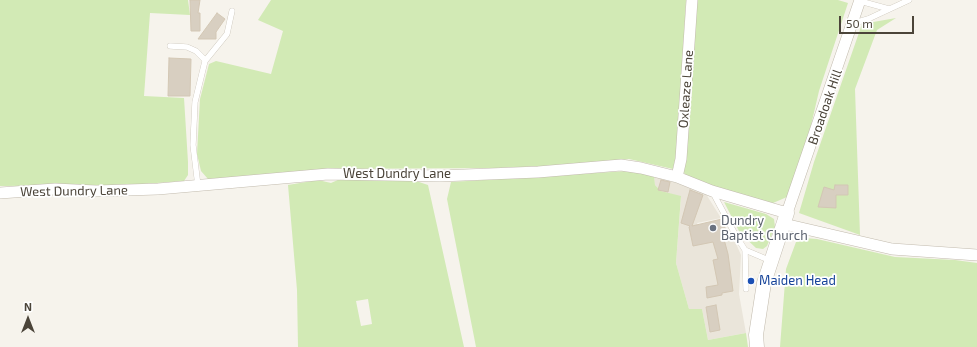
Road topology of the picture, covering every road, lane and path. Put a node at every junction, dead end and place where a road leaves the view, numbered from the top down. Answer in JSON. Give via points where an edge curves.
{"nodes":[{"id":1,"x":692,"y":0,"type":"edge"},
{"id":2,"x":859,"y":0,"type":"edge"},
{"id":3,"x":909,"y":0,"type":"edge"},
{"id":4,"x":889,"y":9,"type":"junction"},
{"id":5,"x":232,"y":11,"type":"dead end"},
{"id":6,"x":854,"y":23,"type":"junction"},
{"id":7,"x":170,"y":46,"type":"dead end"},
{"id":8,"x":205,"y":60,"type":"junction"},
{"id":9,"x":677,"y":177,"type":"junction"},
{"id":10,"x":198,"y":186,"type":"junction"},
{"id":11,"x":712,"y":191,"type":"junction"},
{"id":12,"x":0,"y":193,"type":"edge"},
{"id":13,"x":785,"y":219,"type":"junction"},
{"id":14,"x":745,"y":250,"type":"junction"},
{"id":15,"x":977,"y":255,"type":"edge"},
{"id":16,"x":771,"y":260,"type":"junction"},
{"id":17,"x":746,"y":289,"type":"dead end"},
{"id":18,"x":757,"y":347,"type":"edge"}],
"edges":[{"from":1,"to":9,"type":"street","name":"Oxleaze Lane","via":[[681,159]]},
{"from":2,"to":4,"type":"lane"},
{"from":2,"to":6,"type":"street","name":"Broadoak Hill"},
{"from":3,"to":4,"type":"lane"},
{"from":4,"to":6,"type":"lane"},
{"from":5,"to":8,"type":"lane","via":[[227,34]]},
{"from":6,"to":13,"type":"street","name":"Broadoak Hill"},
{"from":7,"to":8,"type":"lane","via":[[187,47],[196,51]]},
{"from":8,"to":10,"type":"lane","via":[[195,102],[194,120],[193,145]]},
{"from":9,"to":10,"type":"street","name":"West Dundry Lane","via":[[622,166],[440,176],[328,174]]},
{"from":9,"to":11,"type":"street","name":"West Dundry Lane"},
{"from":10,"to":12,"type":"street","name":"West Dundry Lane","via":[[96,191],[55,189]]},
{"from":11,"to":13,"type":"street","name":"West Dundry Lane"},
{"from":11,"to":14,"type":"lane"},
{"from":13,"to":15,"type":"street","name":"West Dundry Lane","via":[[892,249]]},
{"from":13,"to":16,"type":"street"},
{"from":14,"to":16,"type":"lane"},
{"from":14,"to":17,"type":"lane"},
{"from":16,"to":18,"type":"street","via":[[764,283],[756,335]]}]}
